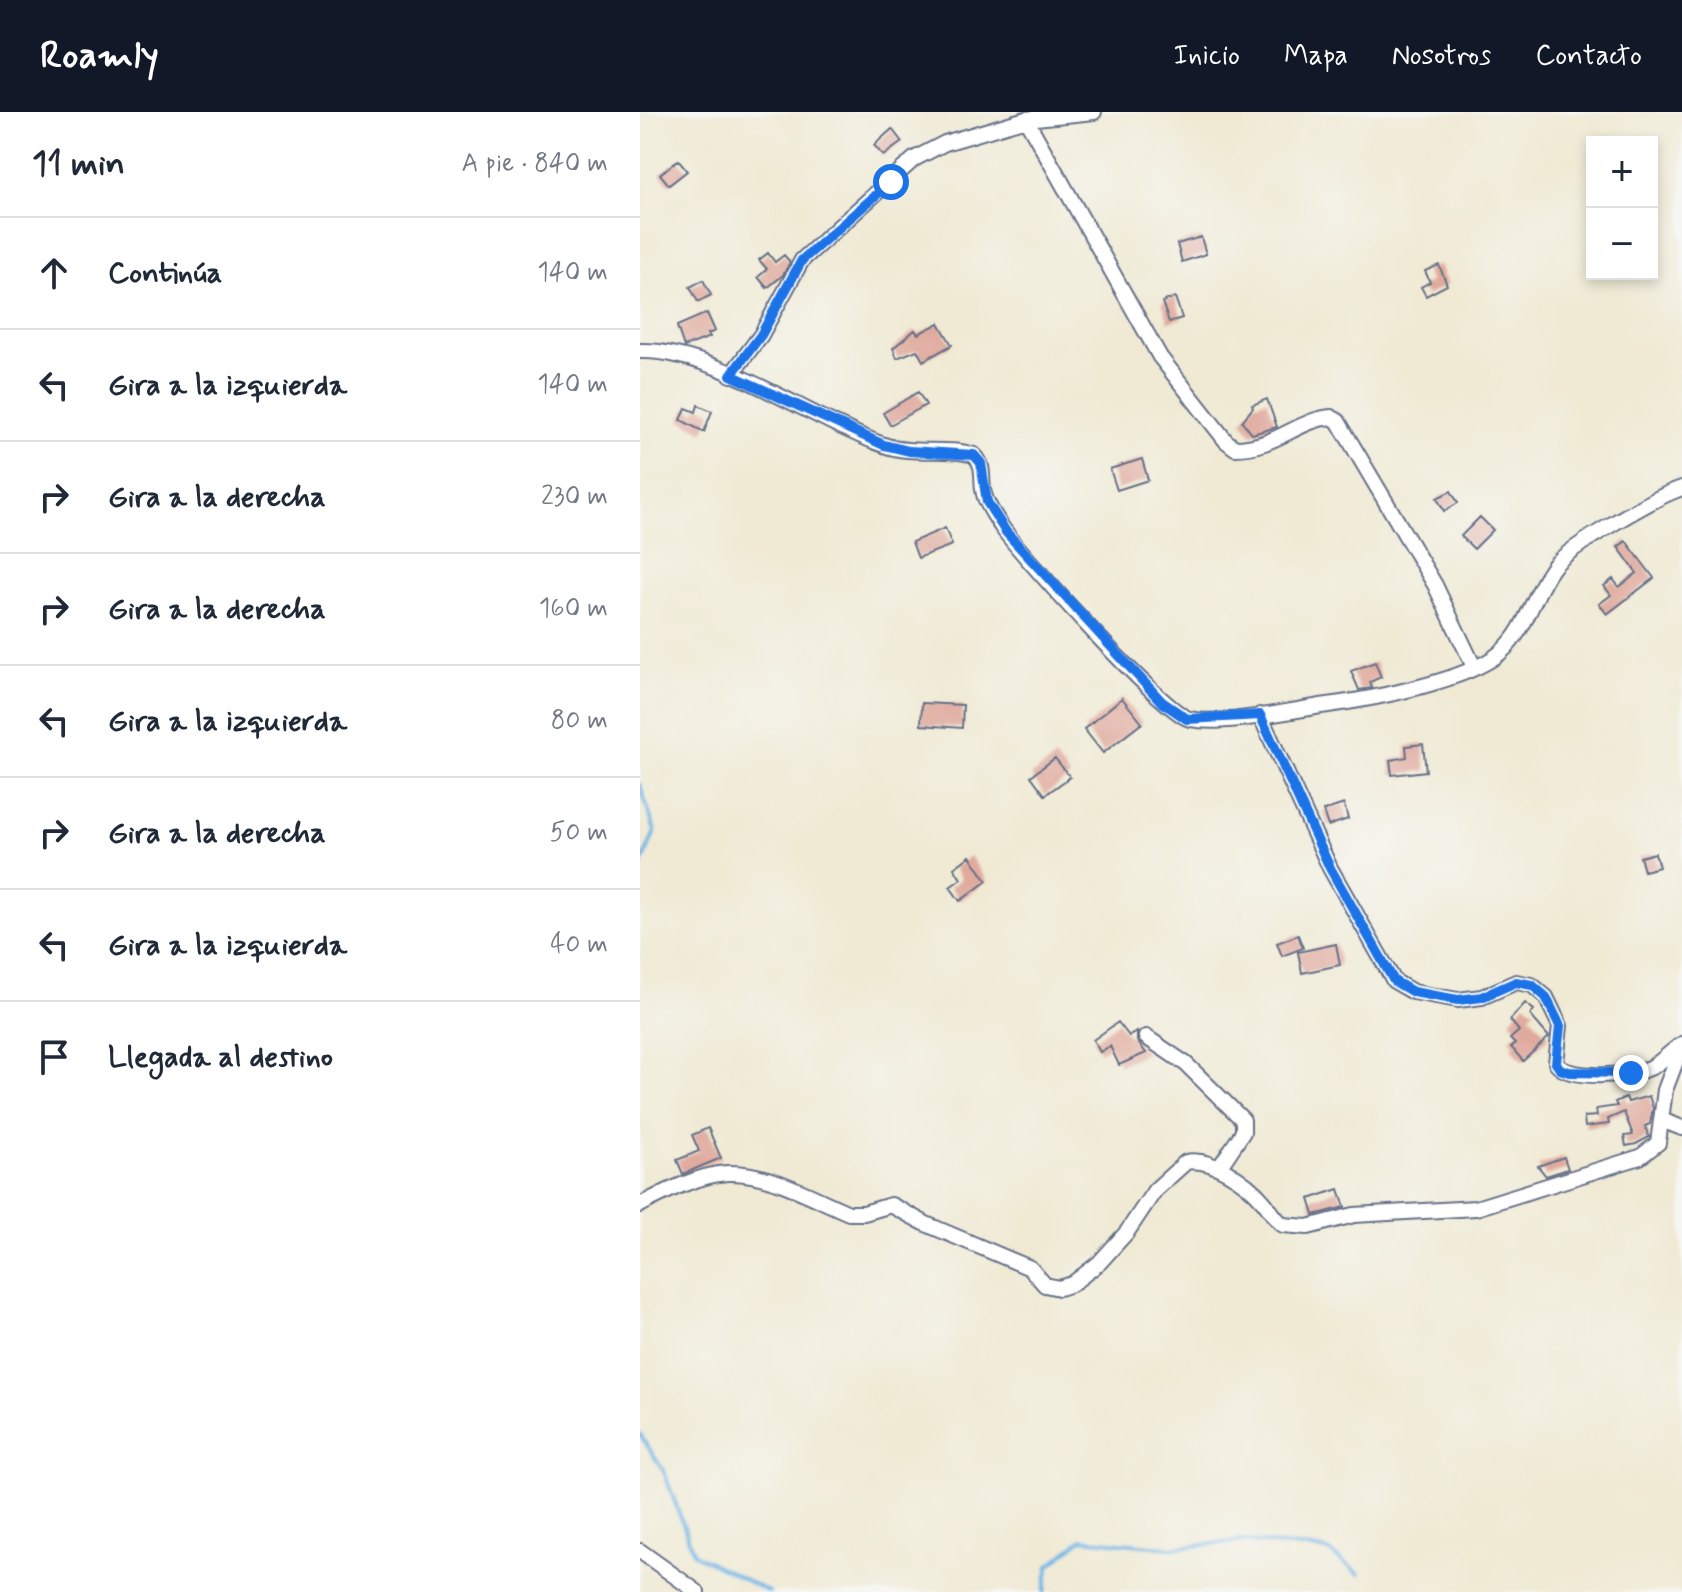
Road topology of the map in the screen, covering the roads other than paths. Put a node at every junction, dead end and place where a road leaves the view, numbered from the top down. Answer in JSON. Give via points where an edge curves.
{"nodes":[{"id":1,"x":1094,"y":112,"type":"edge"},
{"id":2,"x":1026,"y":119,"type":"junction"},
{"id":3,"x":640,"y":351,"type":"edge"},
{"id":4,"x":731,"y":375,"type":"junction"},
{"id":5,"x":1682,"y":488,"type":"edge"},
{"id":6,"x":1474,"y":667,"type":"junction"},
{"id":7,"x":1260,"y":715,"type":"junction"},
{"id":8,"x":1146,"y":1037,"type":"dead end"},
{"id":9,"x":1682,"y":1044,"type":"edge"},
{"id":10,"x":1664,"y":1121,"type":"junction"},
{"id":11,"x":1682,"y":1128,"type":"edge"},
{"id":12,"x":1219,"y":1168,"type":"junction"},
{"id":13,"x":640,"y":1205,"type":"edge"},
{"id":14,"x":640,"y":1551,"type":"edge"},
{"id":15,"x":697,"y":1592,"type":"edge"}],
"edges":[{"from":1,"to":2,"type":"street"},
{"from":2,"to":4,"type":"street","via":[[945,143],[914,159],[802,260],[761,335]]},
{"from":2,"to":6,"type":"street","via":[[1160,357],[1226,441],[1235,448],[1266,446],[1315,420],[1338,421],[1435,585]]},
{"from":3,"to":4,"type":"street","via":[[666,353]]},
{"from":4,"to":7,"type":"street","via":[[884,445],[974,455],[981,463],[987,502],[1006,532],[1162,702],[1187,719]]},
{"from":5,"to":6,"type":"street","via":[[1556,563],[1515,637]]},
{"from":6,"to":7,"type":"street","via":[[1372,697]]},
{"from":7,"to":9,"type":"street","via":[[1330,868],[1400,986],[1458,1000],[1482,997],[1516,982],[1532,985],[1557,1018],[1556,1063],[1569,1072],[1639,1072]]},
{"from":8,"to":12,"type":"street","via":[[1174,1054],[1240,1114],[1243,1132]]},
{"from":9,"to":10,"type":"street","via":[[1665,1090]]},
{"from":10,"to":11,"type":"street"},
{"from":10,"to":12,"type":"street","via":[[1658,1143],[1646,1154],[1490,1205],[1354,1215],[1308,1227],[1283,1225],[1259,1197]]},
{"from":12,"to":13,"type":"street","via":[[1201,1161],[1182,1164],[1099,1263],[1059,1288],[1045,1285],[1030,1268],[891,1205],[849,1213],[768,1181],[728,1173]]},
{"from":14,"to":15,"type":"street"}]}
